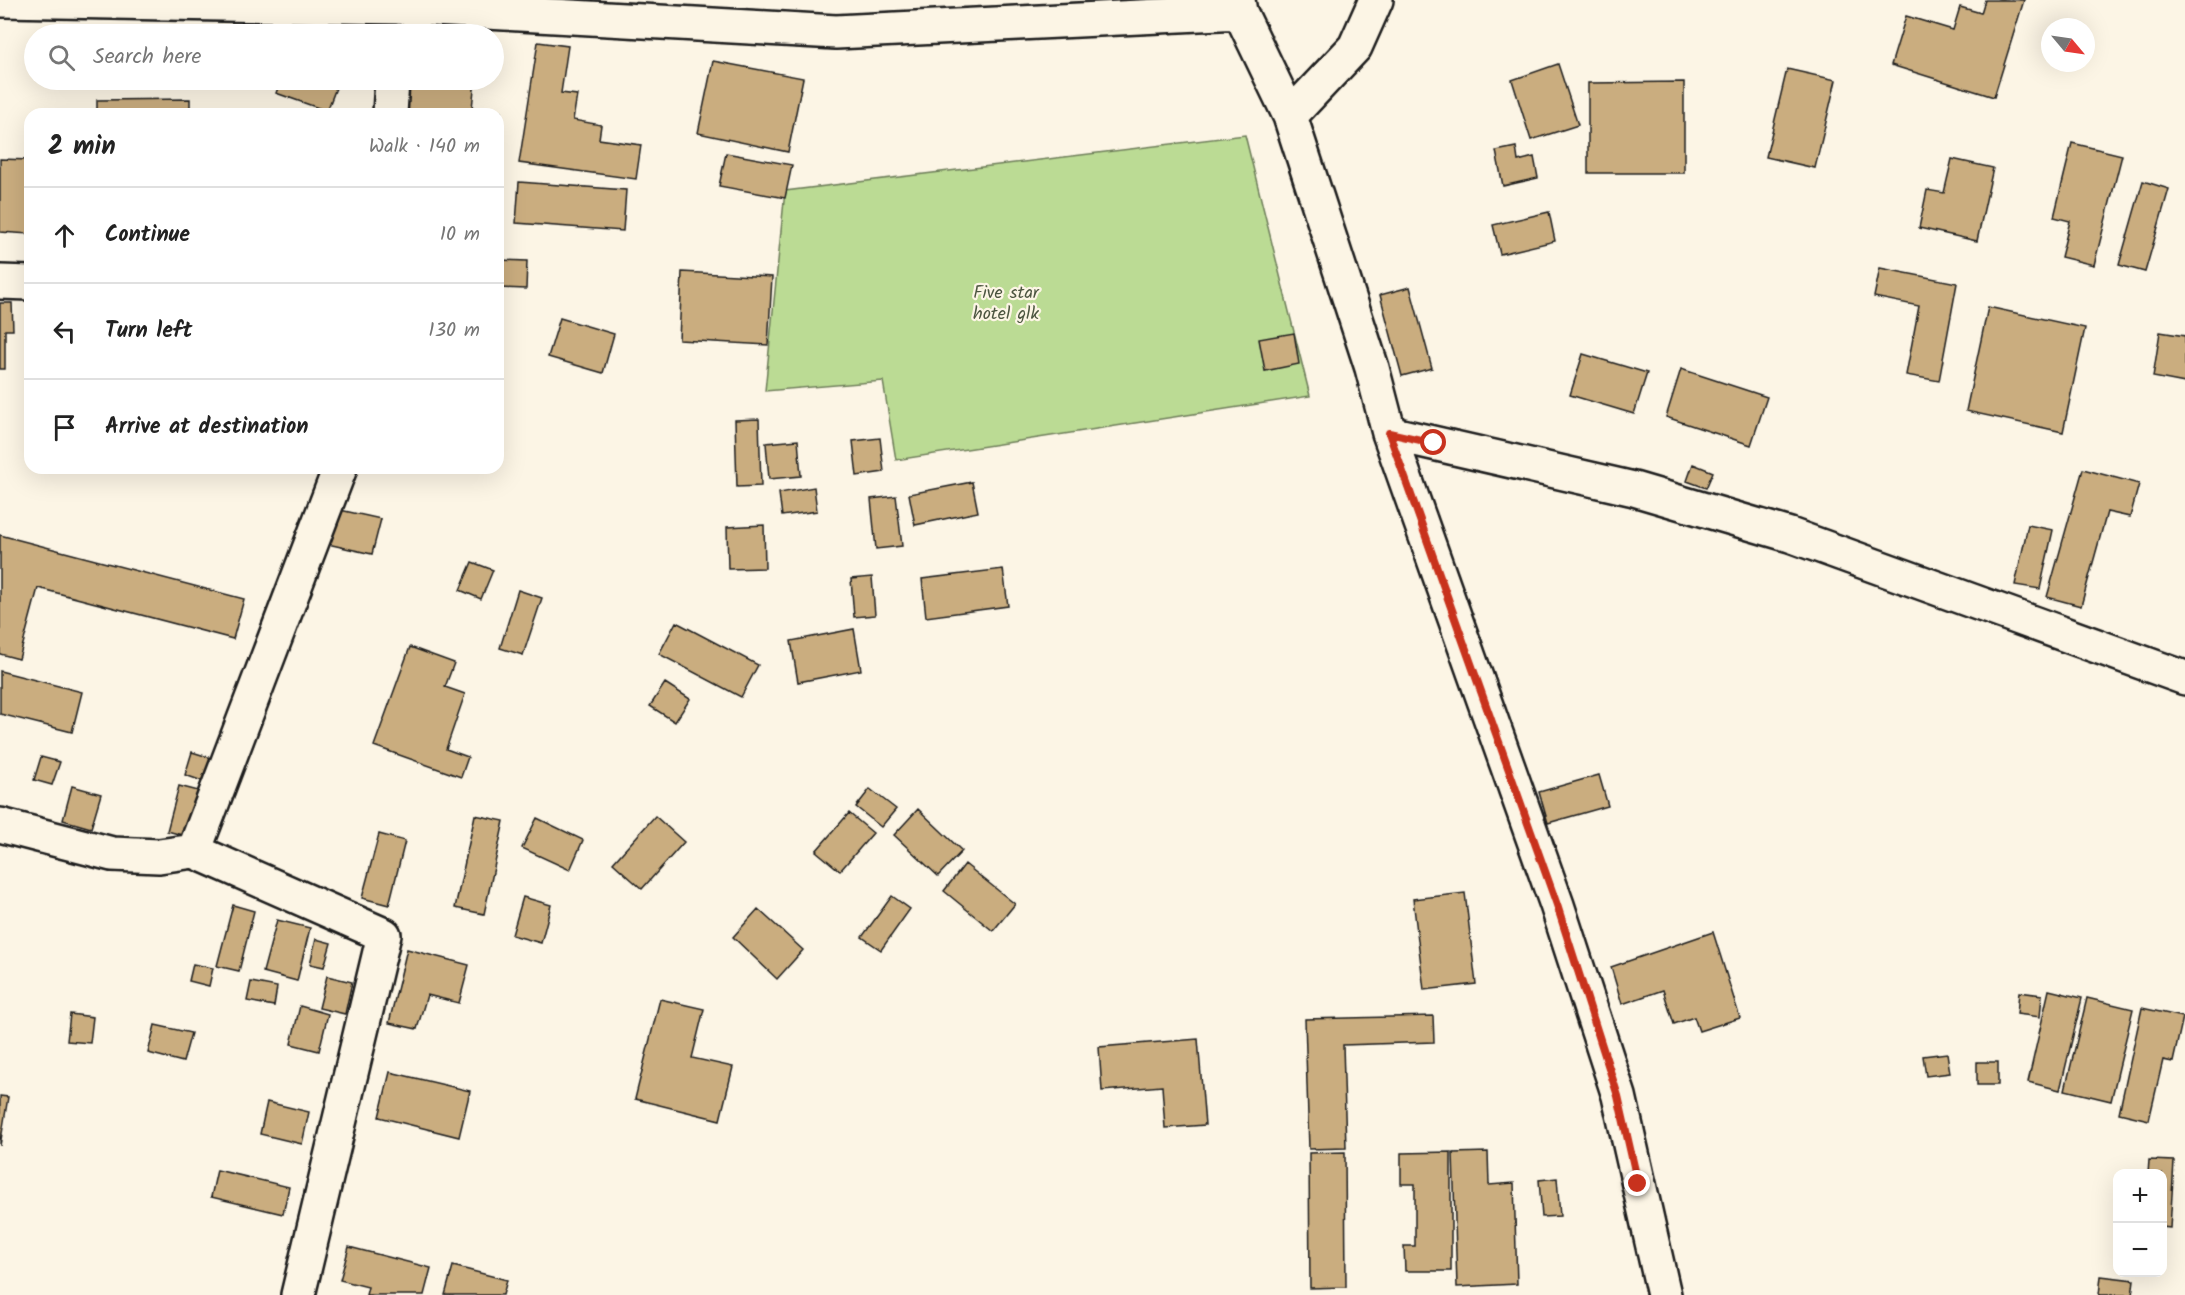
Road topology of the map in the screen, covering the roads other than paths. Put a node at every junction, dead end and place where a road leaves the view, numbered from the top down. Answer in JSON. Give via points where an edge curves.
{"nodes":[{"id":1,"x":2,"y":0,"type":"edge"},
{"id":2,"x":1376,"y":0,"type":"edge"},
{"id":3,"x":1239,"y":6,"type":"edge"},
{"id":4,"x":396,"y":21,"type":"edge"},
{"id":5,"x":391,"y":90,"type":"edge"},
{"id":6,"x":390,"y":108,"type":"edge"},
{"id":7,"x":1290,"y":116,"type":"junction"},
{"id":8,"x":0,"y":282,"type":"edge"},
{"id":9,"x":24,"y":283,"type":"edge"},
{"id":10,"x":1389,"y":433,"type":"junction"},
{"id":11,"x":338,"y":474,"type":"edge"},
{"id":12,"x":2185,"y":678,"type":"edge"},
{"id":13,"x":0,"y":825,"type":"edge"},
{"id":14,"x":194,"y":851,"type":"junction"},
{"id":15,"x":298,"y":1295,"type":"edge"},
{"id":16,"x":1664,"y":1295,"type":"edge"}],
"edges":[{"from":1,"to":4,"type":"street"},
{"from":2,"to":7,"type":"street","via":[[1355,47]]},
{"from":3,"to":4,"type":"street","via":[[836,32]]},
{"from":3,"to":7,"type":"street"},
{"from":5,"to":6,"type":"street"},
{"from":7,"to":10,"type":"street","via":[[1372,368]]},
{"from":8,"to":9,"type":"street"},
{"from":10,"to":12,"type":"street","via":[[1634,489],[1790,535]]},
{"from":10,"to":16,"type":"street","via":[[1557,905],[1618,1096]]},
{"from":11,"to":14,"type":"street"},
{"from":13,"to":14,"type":"street","via":[[112,855],[159,856]]},
{"from":14,"to":15,"type":"street","via":[[384,935]]}]}
